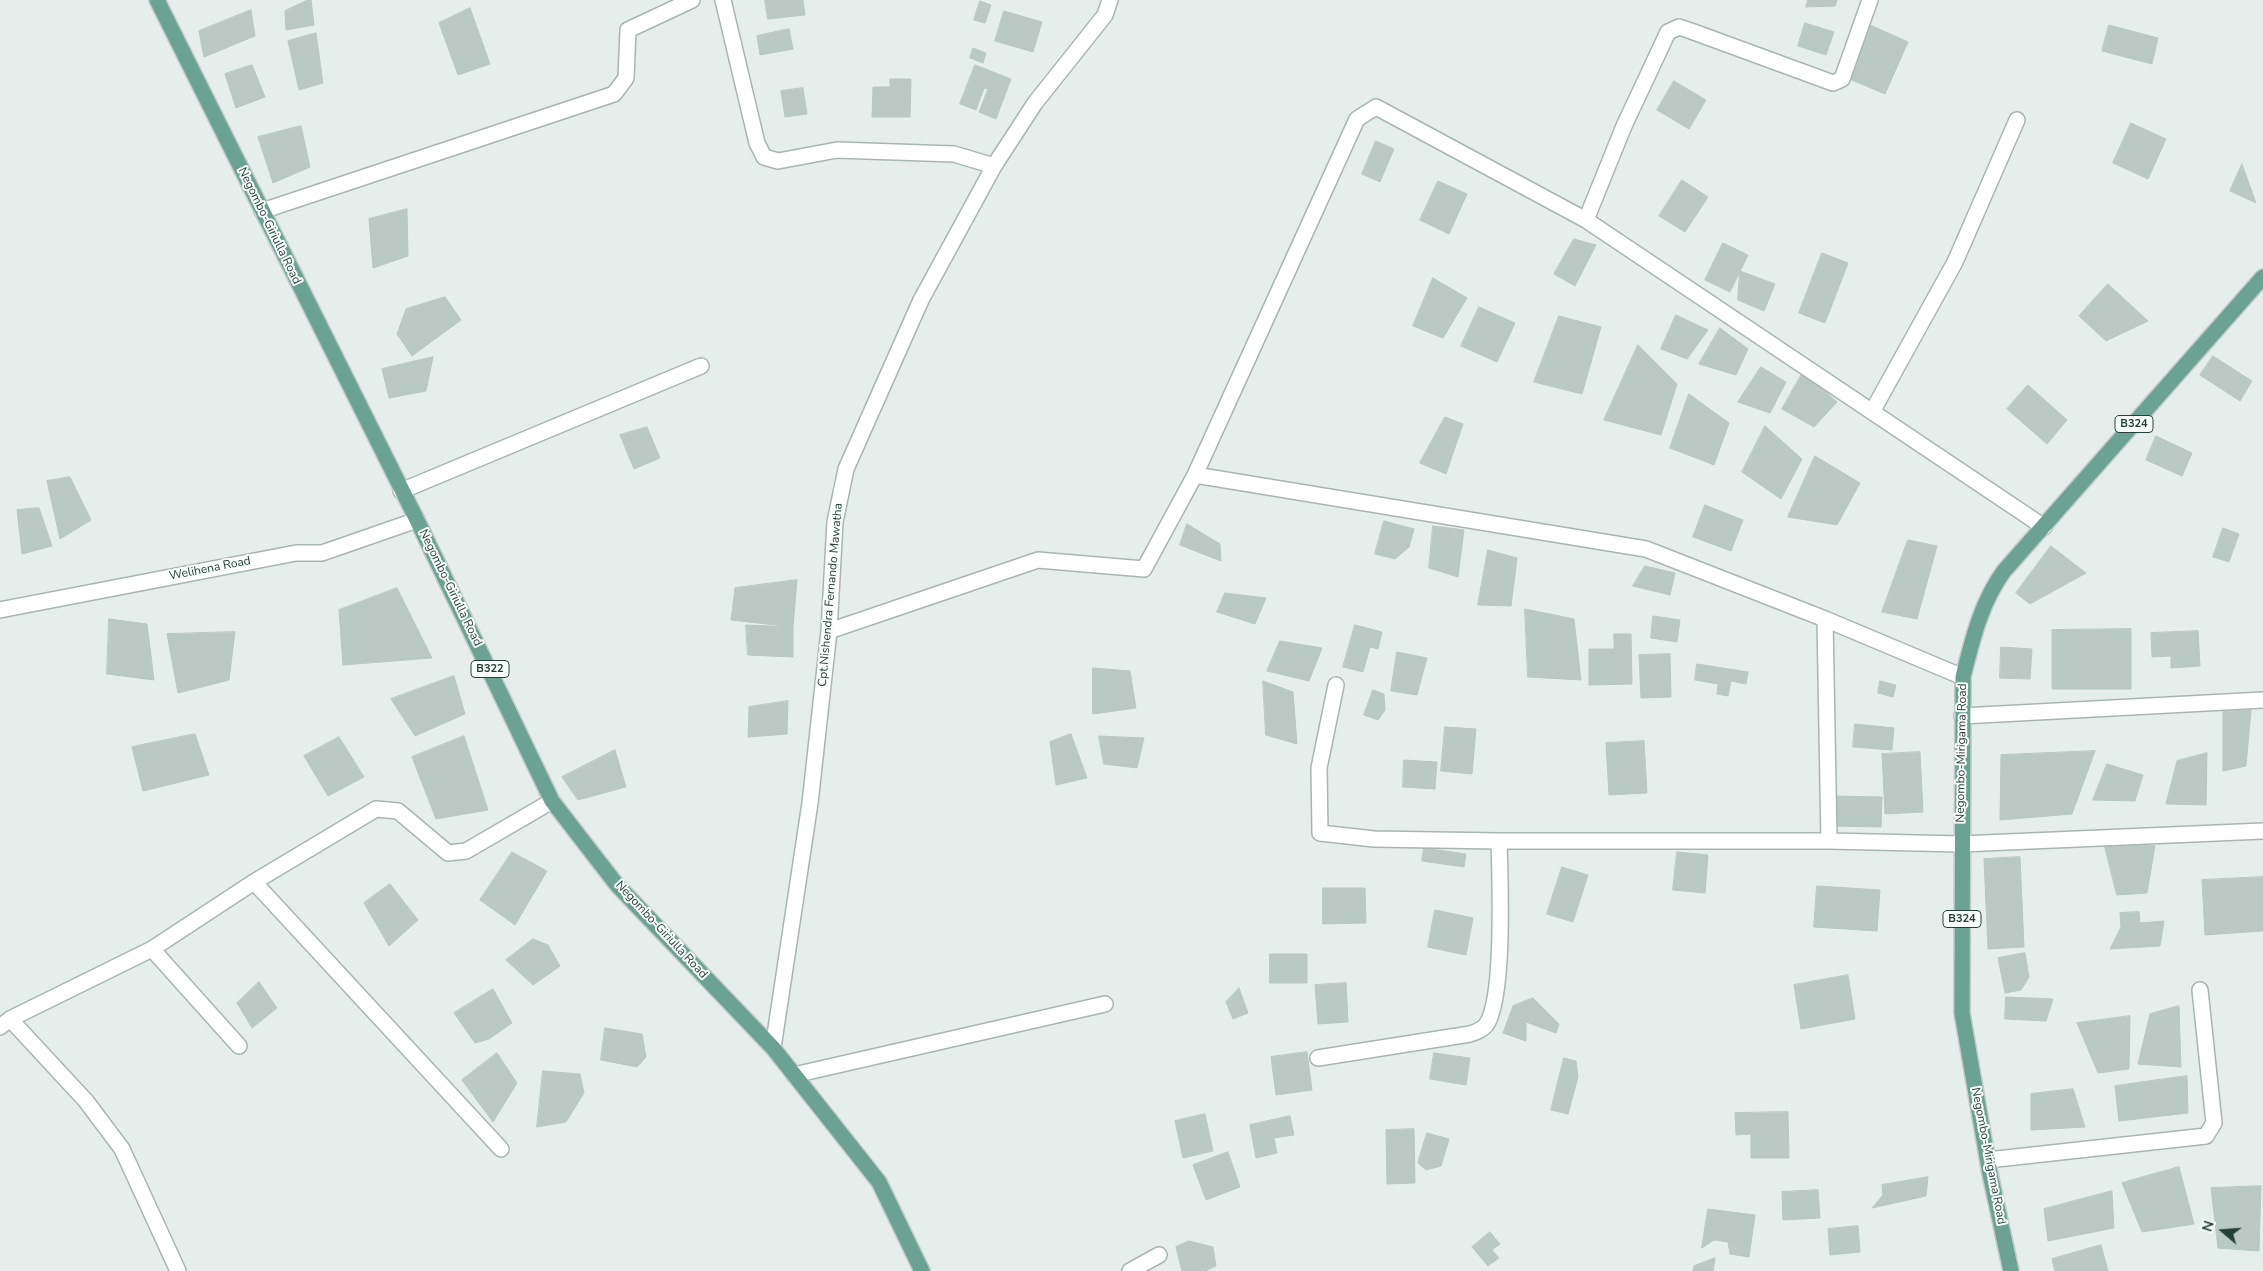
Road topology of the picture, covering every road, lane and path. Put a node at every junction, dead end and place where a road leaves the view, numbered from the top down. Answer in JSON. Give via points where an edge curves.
{"nodes":[{"id":1,"x":157,"y":0,"type":"edge"},
{"id":2,"x":692,"y":0,"type":"edge"},
{"id":3,"x":723,"y":0,"type":"edge"},
{"id":4,"x":1110,"y":0,"type":"edge"},
{"id":5,"x":1870,"y":0,"type":"edge"},
{"id":6,"x":2017,"y":120,"type":"dead end"},
{"id":7,"x":994,"y":166,"type":"junction"},
{"id":8,"x":262,"y":211,"type":"junction"},
{"id":9,"x":1586,"y":220,"type":"junction"},
{"id":10,"x":2262,"y":280,"type":"edge"},
{"id":11,"x":701,"y":366,"type":"dead end"},
{"id":12,"x":1872,"y":412,"type":"junction"},
{"id":13,"x":1194,"y":475,"type":"junction"},
{"id":14,"x":401,"y":490,"type":"junction"},
{"id":15,"x":417,"y":520,"type":"junction"},
{"id":16,"x":2044,"y":527,"type":"junction"},
{"id":17,"x":0,"y":610,"type":"edge"},
{"id":18,"x":1825,"y":618,"type":"junction"},
{"id":19,"x":828,"y":631,"type":"junction"},
{"id":20,"x":1963,"y":677,"type":"junction"},
{"id":21,"x":1336,"y":686,"type":"dead end"},
{"id":22,"x":2263,"y":700,"type":"edge"},
{"id":23,"x":1962,"y":716,"type":"junction"},
{"id":24,"x":552,"y":801,"type":"junction"},
{"id":25,"x":2263,"y":831,"type":"edge"},
{"id":26,"x":1499,"y":841,"type":"junction"},
{"id":27,"x":1829,"y":841,"type":"junction"},
{"id":28,"x":1961,"y":844,"type":"junction"},
{"id":29,"x":254,"y":882,"type":"junction"},
{"id":30,"x":152,"y":949,"type":"junction"},
{"id":31,"x":2200,"y":990,"type":"dead end"},
{"id":32,"x":1105,"y":1004,"type":"dead end"},
{"id":33,"x":5,"y":1023,"type":"edge"},
{"id":34,"x":239,"y":1046,"type":"dead end"},
{"id":35,"x":773,"y":1048,"type":"junction"},
{"id":36,"x":1318,"y":1058,"type":"dead end"},
{"id":37,"x":794,"y":1075,"type":"junction"},
{"id":38,"x":501,"y":1149,"type":"dead end"},
{"id":39,"x":1988,"y":1160,"type":"junction"},
{"id":40,"x":1159,"y":1255,"type":"dead end"},
{"id":41,"x":178,"y":1271,"type":"edge"},
{"id":42,"x":922,"y":1271,"type":"edge"},
{"id":43,"x":1130,"y":1271,"type":"edge"},
{"id":44,"x":2011,"y":1271,"type":"edge"}],
"edges":[{"from":1,"to":8,"type":"main road","name":"Negombo-Giriulla Road","number":"B322"},
{"from":2,"to":8,"type":"street","via":[[628,30],[626,78],[614,94]]},
{"from":3,"to":7,"type":"street","via":[[757,143],[764,157],[778,161],[837,150],[954,154]]},
{"from":4,"to":7,"type":"street","name":"Cpt.Nishendra Fernando Mawatha","via":[[1104,15],[1035,104]]},
{"from":5,"to":9,"type":"street","via":[[1842,79],[1833,83],[1690,31],[1679,28],[1668,32],[1624,126]]},
{"from":6,"to":12,"type":"street","via":[[1955,262]]},
{"from":7,"to":19,"type":"street","name":"Cpt.Nishendra Fernando Mawatha","via":[[921,300],[846,469],[835,522]]},
{"from":8,"to":14,"type":"main road","name":"Negombo-Giriulla Road","number":"B322"},
{"from":9,"to":12,"type":"street"},
{"from":9,"to":13,"type":"street","via":[[1376,107],[1357,118]]},
{"from":10,"to":16,"type":"main road","name":"Negombo-Mirigama Road","number":"B324"},
{"from":11,"to":14,"type":"street"},
{"from":12,"to":16,"type":"street"},
{"from":13,"to":18,"type":"street","via":[[1646,549]]},
{"from":13,"to":19,"type":"street","via":[[1144,569],[1038,560]]},
{"from":14,"to":15,"type":"main road","name":"Negombo-Giriulla Road","number":"B322"},
{"from":15,"to":17,"type":"street","name":"Welihena Road","via":[[322,553],[296,553]]},
{"from":15,"to":24,"type":"main road","name":"Negombo-Giriulla Road","number":"B322"},
{"from":16,"to":20,"type":"main road","name":"Negombo-Mirigama Road","number":"B324","via":[[1998,579],[1981,612]]},
{"from":18,"to":20,"type":"street"},
{"from":18,"to":27,"type":"street"},
{"from":19,"to":35,"type":"street","name":"Cpt.Nishendra Fernando Mawatha","via":[[810,803]]},
{"from":20,"to":23,"type":"main road","name":"Negombo-Mirigama Road","number":"B324"},
{"from":21,"to":26,"type":"street","via":[[1319,768],[1320,833],[1374,839]]},
{"from":22,"to":23,"type":"street"},
{"from":23,"to":28,"type":"main road","name":"Negombo-Mirigama Road","number":"B324"},
{"from":24,"to":29,"type":"street","via":[[466,851],[448,853],[398,811],[376,809]]},
{"from":24,"to":35,"type":"main road","name":"Negombo-Giriulla Road","number":"B322","via":[[617,885]]},
{"from":25,"to":28,"type":"street"},
{"from":26,"to":27,"type":"street"},
{"from":26,"to":36,"type":"street","via":[[1500,937],[1494,1008],[1486,1026],[1470,1034]]},
{"from":27,"to":28,"type":"street"},
{"from":28,"to":39,"type":"main road","name":"Negombo-Mirigama Road","number":"B324","via":[[1962,1013]]},
{"from":29,"to":30,"type":"street"},
{"from":29,"to":38,"type":"street"},
{"from":30,"to":33,"type":"street"},
{"from":30,"to":34,"type":"street"},
{"from":31,"to":39,"type":"street","via":[[2214,1123],[2206,1136]]},
{"from":32,"to":37,"type":"street"},
{"from":33,"to":41,"type":"street","via":[[86,1101],[122,1148]]},
{"from":35,"to":37,"type":"main road","name":"Negombo-Giriulla Road","number":"B322"},
{"from":37,"to":42,"type":"main road","name":"Negombo-Giriulla Road","number":"B322","via":[[879,1182]]},
{"from":39,"to":44,"type":"main road","name":"Negombo-Mirigama Road","number":"B324"},
{"from":40,"to":43,"type":"street"}]}
